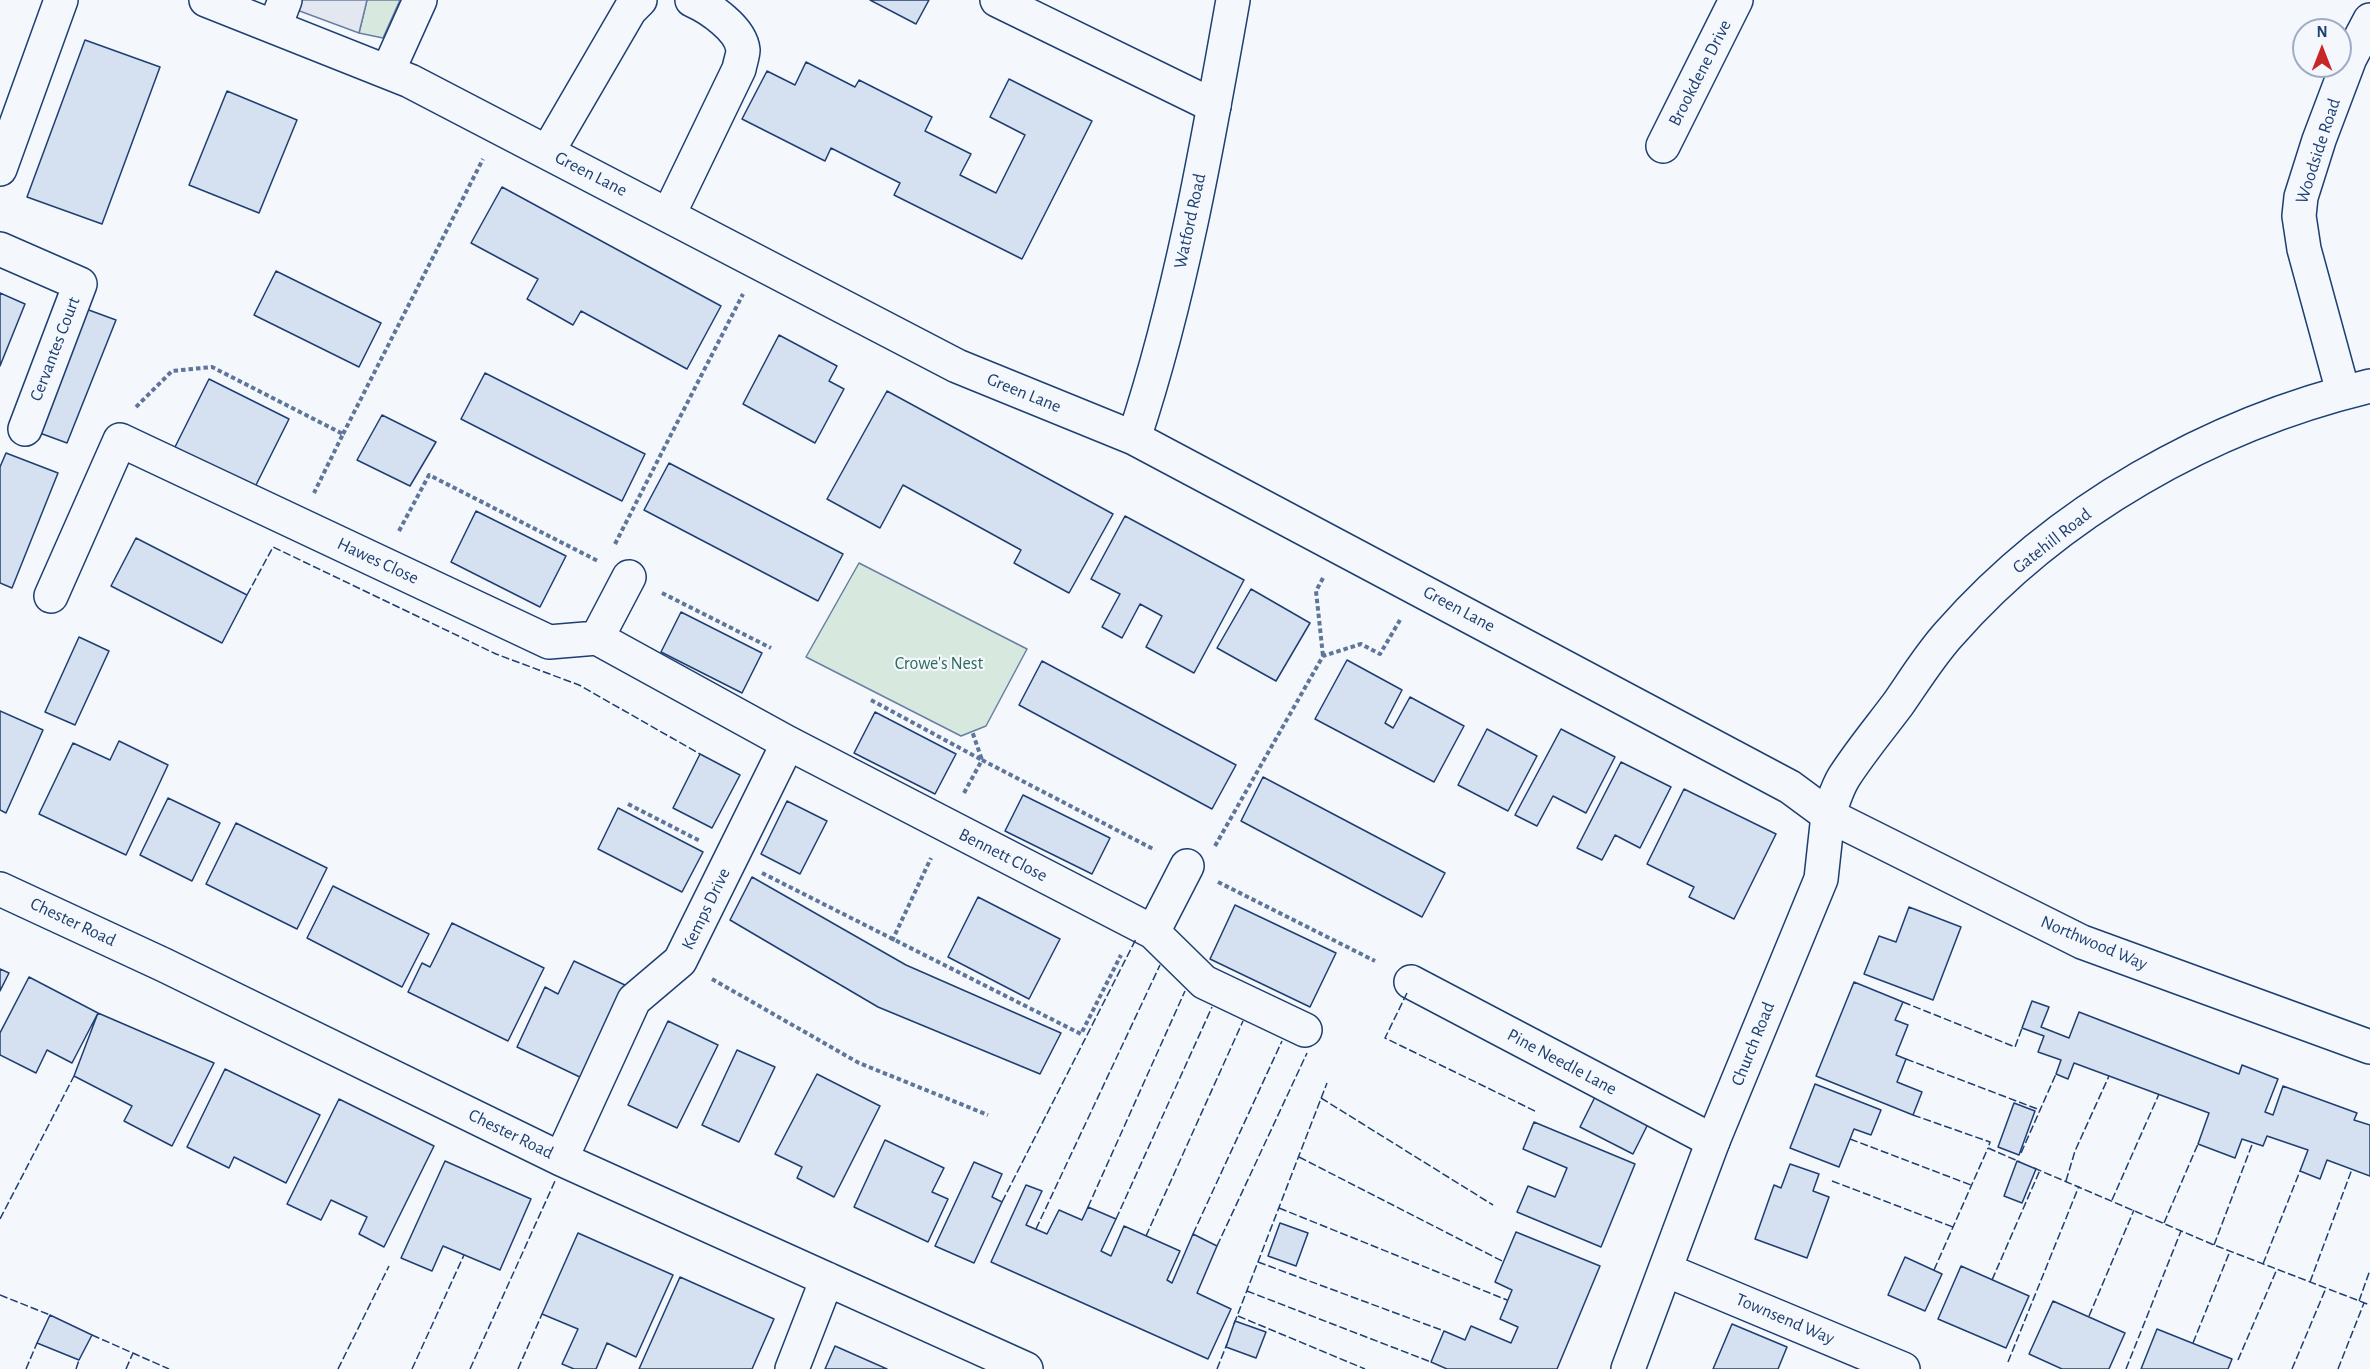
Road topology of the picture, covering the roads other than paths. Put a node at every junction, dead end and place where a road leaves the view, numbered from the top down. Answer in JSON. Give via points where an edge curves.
{"nodes":[{"id":1,"x":61,"y":0,"type":"edge"},
{"id":2,"x":206,"y":0,"type":"edge"},
{"id":3,"x":420,"y":0,"type":"edge"},
{"id":4,"x":640,"y":0,"type":"edge"},
{"id":5,"x":692,"y":0,"type":"edge"},
{"id":6,"x":997,"y":0,"type":"edge"},
{"id":7,"x":1233,"y":0,"type":"edge"},
{"id":8,"x":1736,"y":0,"type":"edge"},
{"id":9,"x":280,"y":13,"type":"edge"},
{"id":10,"x":2370,"y":20,"type":"edge"},
{"id":11,"x":388,"y":71,"type":"junction"},
{"id":12,"x":1214,"y":106,"type":"junction"},
{"id":13,"x":1663,"y":146,"type":"dead end"},
{"id":14,"x":548,"y":151,"type":"junction"},
{"id":15,"x":0,"y":169,"type":"edge"},
{"id":16,"x":669,"y":214,"type":"junction"},
{"id":17,"x":0,"y":249,"type":"edge"},
{"id":18,"x":2356,"y":389,"type":"edge"},
{"id":19,"x":25,"y":429,"type":"dead end"},
{"id":20,"x":1134,"y":438,"type":"junction"},
{"id":21,"x":617,"y":571,"type":"road end"},
{"id":22,"x":51,"y":596,"type":"dead end"},
{"id":23,"x":597,"y":638,"type":"junction"},
{"id":24,"x":788,"y":743,"type":"junction"},
{"id":25,"x":1828,"y":815,"type":"junction"},
{"id":26,"x":1194,"y":870,"type":"road end"},
{"id":27,"x":0,"y":889,"type":"edge"},
{"id":28,"x":1145,"y":928,"type":"junction"},
{"id":29,"x":1411,"y":982,"type":"dead end"},
{"id":30,"x":1305,"y":1030,"type":"dead end"},
{"id":31,"x":2370,"y":1047,"type":"edge"},
{"id":32,"x":1713,"y":1141,"type":"junction"},
{"id":33,"x":561,"y":1159,"type":"junction"},
{"id":34,"x":1666,"y":1270,"type":"junction"},
{"id":35,"x":827,"y":1279,"type":"junction"},
{"id":36,"x":792,"y":1369,"type":"edge"},
{"id":37,"x":1026,"y":1369,"type":"edge"},
{"id":38,"x":1628,"y":1369,"type":"edge"},
{"id":39,"x":1903,"y":1369,"type":"edge"}],
"edges":[{"from":1,"to":15,"type":"street"},
{"from":2,"to":9,"type":"street","name":"Green Lane"},
{"from":3,"to":11,"type":"street"},
{"from":4,"to":14,"type":"street","via":[[630,10]]},
{"from":5,"to":16,"type":"street","via":[[717,15],[736,34],[743,50],[738,69]]},
{"from":6,"to":12,"type":"street"},
{"from":7,"to":12,"type":"street","name":"Watford Road"},
{"from":8,"to":13,"type":"street","name":"Brookdene Drive"},
{"from":9,"to":11,"type":"street","name":"Green Lane"},
{"from":10,"to":18,"type":"street","name":"Woodside Road","via":[[2350,58],[2319,140],[2299,216],[2304,249]]},
{"from":11,"to":14,"type":"street","name":"Green Lane"},
{"from":12,"to":20,"type":"street","name":"Watford Road","via":[[1173,305]]},
{"from":14,"to":16,"type":"street","name":"Green Lane"},
{"from":16,"to":20,"type":"street","name":"Green Lane","via":[[957,366]]},
{"from":17,"to":19,"type":"street","name":"Cervantes Court","via":[[80,284]]},
{"from":18,"to":25,"type":"street","name":"Gatehill Road","via":[[2272,415],[2212,441],[2153,471],[2044,545],[1947,635],[1843,779]]},
{"from":20,"to":25,"type":"street","name":"Green Lane","via":[[1791,787]]},
{"from":21,"to":23,"type":"street"},
{"from":22,"to":23,"type":"street","name":"Hawes Close","via":[[120,440],[549,642]]},
{"from":23,"to":24,"type":"street"},
{"from":24,"to":28,"type":"street","name":"Bennett Close"},
{"from":24,"to":33,"type":"street","name":"Kemps Drive","via":[[680,961],[634,1000]]},
{"from":25,"to":31,"type":"street","name":"Northwood Way","via":[[2082,942]]},
{"from":25,"to":32,"type":"street","name":"Church Road","via":[[1821,879]]},
{"from":26,"to":28,"type":"street"},
{"from":27,"to":33,"type":"street","name":"Chester Road","via":[[164,964]]},
{"from":28,"to":30,"type":"street","name":"Bennett Close","via":[[1204,982]]},
{"from":29,"to":32,"type":"street","name":"Pine Needle Lane"},
{"from":32,"to":34,"type":"street","name":"Church Road"},
{"from":33,"to":35,"type":"street","name":"Chester Road"},
{"from":34,"to":38,"type":"street","name":"Church Road"},
{"from":34,"to":39,"type":"street","name":"Townsend Way"},
{"from":35,"to":36,"type":"street"},
{"from":35,"to":37,"type":"street","name":"Chester Road"}]}
